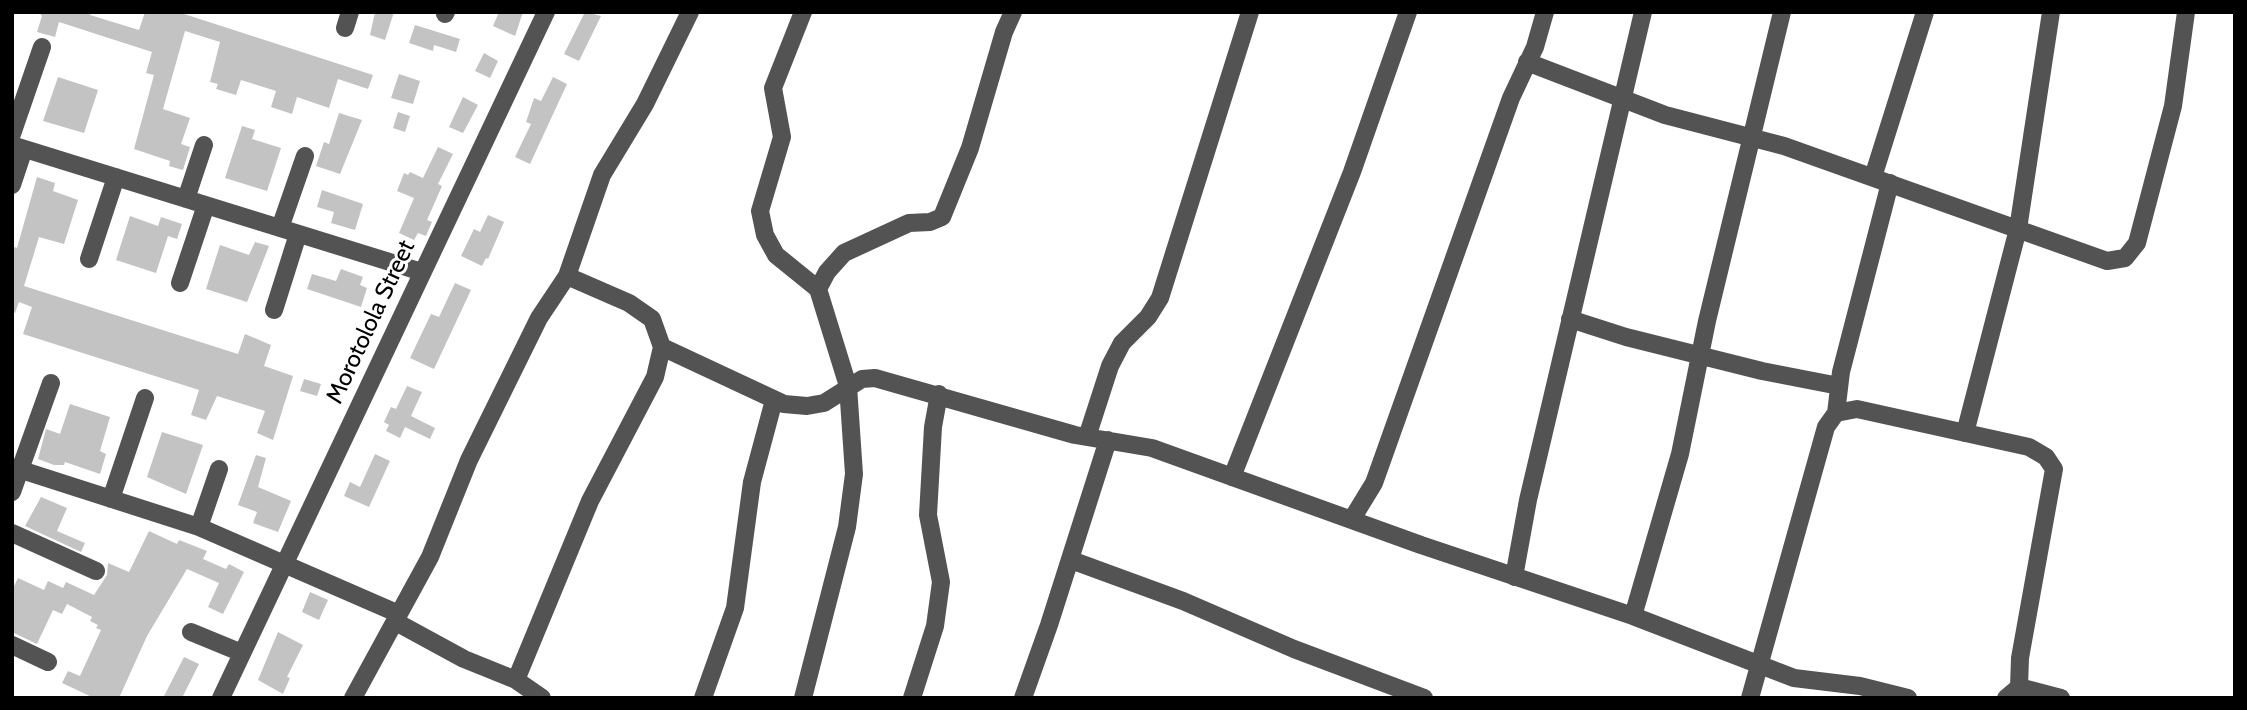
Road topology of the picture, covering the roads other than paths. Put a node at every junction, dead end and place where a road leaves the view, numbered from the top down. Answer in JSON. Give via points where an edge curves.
{"nodes":[{"id":1,"x":546,"y":12,"type":"edge"},
{"id":2,"x":690,"y":12,"type":"edge"},
{"id":3,"x":803,"y":12,"type":"edge"},
{"id":4,"x":1013,"y":12,"type":"edge"},
{"id":5,"x":1250,"y":12,"type":"edge"},
{"id":6,"x":1408,"y":12,"type":"edge"},
{"id":7,"x":1545,"y":12,"type":"edge"},
{"id":8,"x":1643,"y":12,"type":"edge"},
{"id":9,"x":1782,"y":12,"type":"edge"},
{"id":10,"x":1925,"y":12,"type":"edge"},
{"id":11,"x":2051,"y":12,"type":"edge"},
{"id":12,"x":2186,"y":12,"type":"edge"},
{"id":13,"x":42,"y":47,"type":"dead end"},
{"id":14,"x":1527,"y":62,"type":"junction"},
{"id":15,"x":1624,"y":99,"type":"junction"},
{"id":16,"x":12,"y":134,"type":"edge"},
{"id":17,"x":1751,"y":137,"type":"junction"},
{"id":18,"x":204,"y":145,"type":"dead end"},
{"id":19,"x":18,"y":147,"type":"edge"},
{"id":20,"x":305,"y":156,"type":"dead end"},
{"id":21,"x":116,"y":177,"type":"junction"},
{"id":22,"x":1882,"y":180,"type":"junction"},
{"id":23,"x":12,"y":185,"type":"edge"},
{"id":24,"x":186,"y":199,"type":"junction"},
{"id":25,"x":206,"y":205,"type":"junction"},
{"id":26,"x":280,"y":228,"type":"junction"},
{"id":27,"x":2018,"y":229,"type":"junction"},
{"id":28,"x":298,"y":234,"type":"junction"},
{"id":29,"x":89,"y":259,"type":"dead end"},
{"id":30,"x":422,"y":272,"type":"junction"},
{"id":31,"x":567,"y":276,"type":"junction"},
{"id":32,"x":180,"y":284,"type":"dead end"},
{"id":33,"x":818,"y":289,"type":"junction"},
{"id":34,"x":274,"y":310,"type":"dead end"},
{"id":35,"x":1570,"y":318,"type":"junction"},
{"id":36,"x":662,"y":347,"type":"junction"},
{"id":37,"x":1700,"y":355,"type":"junction"},
{"id":38,"x":51,"y":383,"type":"dead end"},
{"id":39,"x":848,"y":386,"type":"junction"},
{"id":40,"x":1839,"y":386,"type":"junction"},
{"id":41,"x":939,"y":394,"type":"junction"},
{"id":42,"x":145,"y":398,"type":"dead end"},
{"id":43,"x":774,"y":400,"type":"junction"},
{"id":44,"x":1836,"y":413,"type":"junction"},
{"id":45,"x":1965,"y":433,"type":"junction"},
{"id":46,"x":1087,"y":437,"type":"junction"},
{"id":47,"x":1108,"y":440,"type":"junction"},
{"id":48,"x":17,"y":469,"type":"edge"},
{"id":49,"x":219,"y":469,"type":"dead end"},
{"id":50,"x":1232,"y":477,"type":"junction"},
{"id":51,"x":12,"y":492,"type":"edge"},
{"id":52,"x":111,"y":499,"type":"junction"},
{"id":53,"x":1352,"y":519,"type":"junction"},
{"id":54,"x":199,"y":527,"type":"junction"},
{"id":55,"x":12,"y":533,"type":"edge"},
{"id":56,"x":1071,"y":560,"type":"junction"},
{"id":57,"x":285,"y":563,"type":"junction"},
{"id":58,"x":96,"y":572,"type":"dead end"},
{"id":59,"x":1514,"y":577,"type":"junction"},
{"id":60,"x":1633,"y":615,"type":"junction"},
{"id":61,"x":398,"y":618,"type":"junction"},
{"id":62,"x":191,"y":632,"type":"dead end"},
{"id":63,"x":12,"y":645,"type":"edge"},
{"id":64,"x":242,"y":653,"type":"junction"},
{"id":65,"x":48,"y":662,"type":"dead end"},
{"id":66,"x":1757,"y":665,"type":"junction"},
{"id":67,"x":516,"y":680,"type":"junction"},
{"id":68,"x":2012,"y":692,"type":"edge"},
{"id":69,"x":221,"y":698,"type":"edge"},
{"id":70,"x":353,"y":698,"type":"edge"},
{"id":71,"x":542,"y":698,"type":"edge"},
{"id":72,"x":703,"y":698,"type":"edge"},
{"id":73,"x":803,"y":698,"type":"edge"},
{"id":74,"x":912,"y":698,"type":"edge"},
{"id":75,"x":1023,"y":698,"type":"edge"},
{"id":76,"x":1424,"y":698,"type":"edge"},
{"id":77,"x":1750,"y":698,"type":"edge"},
{"id":78,"x":1908,"y":698,"type":"edge"},
{"id":79,"x":2061,"y":698,"type":"edge"}],
"edges":[{"from":1,"to":30,"type":"street","name":"Morotolola Street"},
{"from":2,"to":31,"type":"street","via":[[645,104],[602,175]]},
{"from":3,"to":33,"type":"street","via":[[773,88],[782,136],[760,211],[765,235],[776,255]]},
{"from":4,"to":33,"type":"street","via":[[971,148],[942,217],[909,223],[844,253]]},
{"from":5,"to":46,"type":"street","via":[[1160,298],[1110,366]]},
{"from":6,"to":50,"type":"street","via":[[1352,172]]},
{"from":7,"to":14,"type":"street"},
{"from":8,"to":15,"type":"street"},
{"from":9,"to":17,"type":"street"},
{"from":10,"to":22,"type":"street"},
{"from":11,"to":27,"type":"street"},
{"from":12,"to":27,"type":"street","via":[[2173,106],[2137,243],[2125,258],[2107,261]]},
{"from":13,"to":16,"type":"street"},
{"from":14,"to":15,"type":"street"},
{"from":14,"to":53,"type":"street","via":[[1374,483]]},
{"from":15,"to":17,"type":"street","via":[[1665,115]]},
{"from":15,"to":35,"type":"street"},
{"from":17,"to":22,"type":"street"},
{"from":17,"to":37,"type":"street"},
{"from":18,"to":24,"type":"street"},
{"from":19,"to":21,"type":"street"},
{"from":19,"to":23,"type":"street"},
{"from":20,"to":26,"type":"street"},
{"from":21,"to":24,"type":"street"},
{"from":21,"to":29,"type":"street"},
{"from":22,"to":27,"type":"street"},
{"from":22,"to":40,"type":"street"},
{"from":24,"to":25,"type":"street"},
{"from":25,"to":26,"type":"street"},
{"from":25,"to":32,"type":"street"},
{"from":26,"to":28,"type":"street"},
{"from":27,"to":45,"type":"street"},
{"from":28,"to":30,"type":"street"},
{"from":28,"to":34,"type":"street"},
{"from":30,"to":57,"type":"street","name":"Morotolola Street"},
{"from":31,"to":36,"type":"street","via":[[629,303],[652,320]]},
{"from":31,"to":61,"type":"street","via":[[539,318]]},
{"from":33,"to":39,"type":"street"},
{"from":35,"to":37,"type":"street"},
{"from":35,"to":59,"type":"street"},
{"from":36,"to":43,"type":"street"},
{"from":36,"to":67,"type":"street","via":[[655,377],[590,501]]},
{"from":37,"to":40,"type":"street"},
{"from":37,"to":60,"type":"street","via":[[1680,454]]},
{"from":38,"to":48,"type":"street"},
{"from":39,"to":41,"type":"street","via":[[874,378]]},
{"from":39,"to":43,"type":"street","via":[[824,403],[807,406]]},
{"from":39,"to":73,"type":"street","via":[[855,474],[847,527]]},
{"from":40,"to":44,"type":"street"},
{"from":41,"to":46,"type":"street"},
{"from":41,"to":74,"type":"street","via":[[928,515],[941,582],[935,626]]},
{"from":42,"to":52,"type":"street"},
{"from":43,"to":72,"type":"street","via":[[752,482],[735,608]]},
{"from":44,"to":45,"type":"street","via":[[1857,409]]},
{"from":44,"to":66,"type":"street","via":[[1826,427]]},
{"from":45,"to":68,"type":"street","via":[[2029,447],[2046,457],[2054,469]]},
{"from":46,"to":47,"type":"street"},
{"from":47,"to":50,"type":"street","via":[[1152,448]]},
{"from":47,"to":56,"type":"street"},
{"from":48,"to":51,"type":"street"},
{"from":48,"to":52,"type":"street"},
{"from":49,"to":54,"type":"street"},
{"from":50,"to":53,"type":"street"},
{"from":52,"to":54,"type":"street"},
{"from":53,"to":59,"type":"street"},
{"from":54,"to":57,"type":"street"},
{"from":55,"to":58,"type":"street"},
{"from":56,"to":75,"type":"street"},
{"from":56,"to":76,"type":"street"},
{"from":57,"to":61,"type":"street"},
{"from":57,"to":64,"type":"street","name":"Morotolola Street"},
{"from":59,"to":60,"type":"street"},
{"from":60,"to":66,"type":"street"},
{"from":61,"to":67,"type":"street","via":[[464,659]]},
{"from":61,"to":70,"type":"street"},
{"from":62,"to":64,"type":"street"},
{"from":63,"to":65,"type":"street"},
{"from":64,"to":69,"type":"street","name":"Morotolola Street"},
{"from":66,"to":77,"type":"street"},
{"from":66,"to":78,"type":"street","via":[[1794,678],[1860,685]]},
{"from":67,"to":71,"type":"street"},
{"from":68,"to":79,"type":"street"}]}
